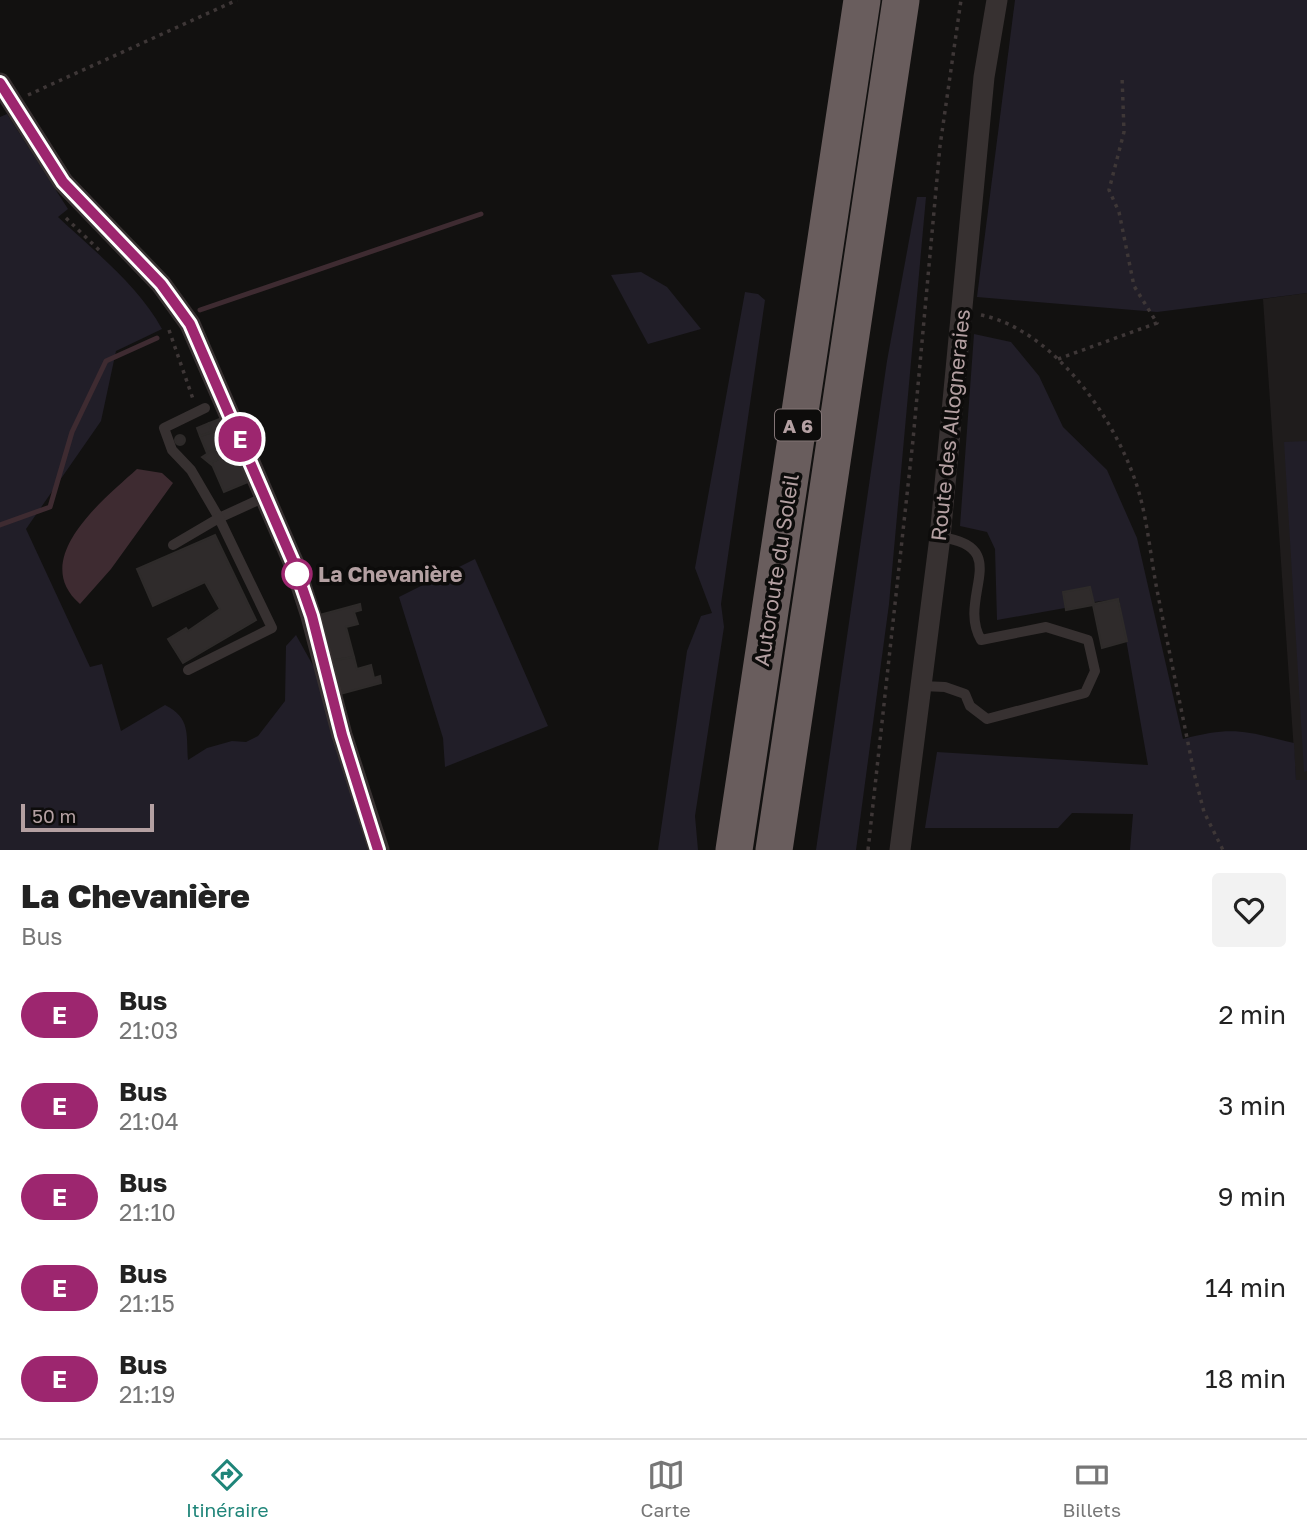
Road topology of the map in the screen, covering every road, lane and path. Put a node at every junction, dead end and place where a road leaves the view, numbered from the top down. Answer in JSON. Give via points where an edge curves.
{"nodes":[{"id":1,"x":237,"y":0,"type":"edge"},
{"id":2,"x":862,"y":0,"type":"edge"},
{"id":3,"x":901,"y":0,"type":"edge"},
{"id":4,"x":961,"y":0,"type":"edge"},
{"id":5,"x":997,"y":0,"type":"edge"},
{"id":6,"x":1122,"y":76,"type":"dead end"},
{"id":7,"x":0,"y":83,"type":"edge"},
{"id":8,"x":5,"y":105,"type":"edge"},
{"id":9,"x":66,"y":218,"type":"dead end"},
{"id":10,"x":103,"y":254,"type":"dead end"},
{"id":11,"x":962,"y":311,"type":"junction"},
{"id":12,"x":164,"y":319,"type":"dead end"},
{"id":13,"x":1058,"y":359,"type":"junction"},
{"id":14,"x":202,"y":410,"type":"joint"},
{"id":15,"x":265,"y":497,"type":"junction"},
{"id":16,"x":219,"y":518,"type":"junction"},
{"id":17,"x":940,"y":537,"type":"junction"},
{"id":18,"x":173,"y":545,"type":"dead end"},
{"id":19,"x":188,"y":670,"type":"dead end"},
{"id":20,"x":922,"y":686,"type":"junction"},
{"id":21,"x":379,"y":850,"type":"edge"},
{"id":22,"x":734,"y":850,"type":"edge"},
{"id":23,"x":774,"y":850,"type":"edge"},
{"id":24,"x":868,"y":850,"type":"edge"},
{"id":25,"x":900,"y":850,"type":"edge"},
{"id":26,"x":1223,"y":850,"type":"edge"}],
"edges":[{"from":1,"to":8,"type":"path"},
{"from":2,"to":22,"type":"highway","name":"Autoroute du Soleil","number":"A 6"},
{"from":3,"to":23,"type":"highway","name":"Autoroute du Soleil","number":"A 6"},
{"from":4,"to":24,"type":"path","via":[[940,146]]},
{"from":5,"to":11,"type":"street","name":"Route des Allogneraies","via":[[984,77]]},
{"from":6,"to":13,"type":"path","via":[[1124,132],[1109,190],[1119,212],[1134,286],[1157,323]]},
{"from":7,"to":8,"type":"street"},
{"from":8,"to":15,"type":"street","via":[[63,182],[161,284],[190,324]]},
{"from":9,"to":10,"type":"path"},
{"from":11,"to":13,"type":"path","via":[[992,317],[1028,334]]},
{"from":11,"to":17,"type":"street","name":"Route des Allogneraies"},
{"from":12,"to":14,"type":"path"},
{"from":13,"to":26,"type":"path","via":[[1092,398],[1122,449],[1140,495],[1194,774],[1204,812]]},
{"from":14,"to":16,"type":"lane","via":[[164,428],[172,450],[191,470]]},
{"from":15,"to":16,"type":"lane"},
{"from":15,"to":21,"type":"street","via":[[312,616],[342,735]]},
{"from":16,"to":18,"type":"lane"},
{"from":16,"to":19,"type":"lane","via":[[272,628]]},
{"from":17,"to":20,"type":"street","name":"Route des Allogneraies"},
{"from":17,"to":20,"type":"lane","via":[[963,540],[979,557],[974,628],[981,640],[1046,627],[1088,640],[1095,671],[1085,693],[987,719],[970,706],[965,694]]},
{"from":20,"to":25,"type":"street","name":"Route des Allogneraies"}]}
